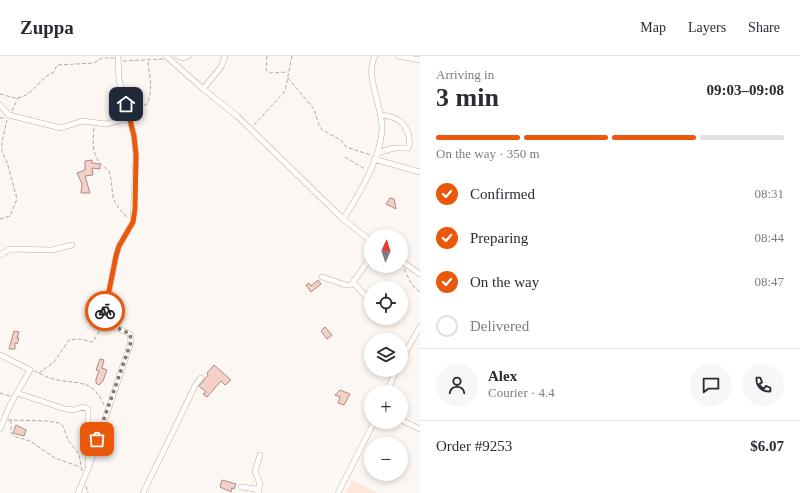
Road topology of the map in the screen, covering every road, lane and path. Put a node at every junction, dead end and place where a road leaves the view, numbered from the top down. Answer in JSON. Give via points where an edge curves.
{"nodes":[{"id":1,"x":177,"y":56,"type":"edge"},
{"id":2,"x":189,"y":56,"type":"edge"},
{"id":3,"x":225,"y":56,"type":"edge"},
{"id":4,"x":267,"y":56,"type":"edge"},
{"id":5,"x":292,"y":56,"type":"edge"},
{"id":6,"x":375,"y":56,"type":"edge"},
{"id":7,"x":398,"y":56,"type":"edge"},
{"id":8,"x":169,"y":58,"type":"edge"},
{"id":9,"x":118,"y":59,"type":"edge"},
{"id":10,"x":420,"y":60,"type":"edge"},
{"id":11,"x":148,"y":61,"type":"junction"},
{"id":12,"x":288,"y":72,"type":"junction"},
{"id":13,"x":288,"y":78,"type":"junction"},
{"id":14,"x":203,"y":89,"type":"junction"},
{"id":15,"x":0,"y":94,"type":"edge"},
{"id":16,"x":18,"y":98,"type":"junction"},
{"id":17,"x":0,"y":105,"type":"edge"},
{"id":18,"x":128,"y":112,"type":"junction"},
{"id":19,"x":9,"y":115,"type":"junction"},
{"id":20,"x":382,"y":115,"type":"junction"},
{"id":21,"x":0,"y":118,"type":"edge"},
{"id":22,"x":129,"y":118,"type":"junction"},
{"id":23,"x":94,"y":123,"type":"junction"},
{"id":24,"x":251,"y":129,"type":"junction"},
{"id":25,"x":375,"y":156,"type":"junction"},
{"id":26,"x":345,"y":157,"type":"dead end"},
{"id":27,"x":369,"y":171,"type":"junction"},
{"id":28,"x":420,"y":172,"type":"edge"},
{"id":29,"x":0,"y":219,"type":"edge"},
{"id":30,"x":343,"y":219,"type":"junction"},
{"id":31,"x":133,"y":222,"type":"junction"},
{"id":32,"x":364,"y":236,"type":"edge"},
{"id":33,"x":72,"y":245,"type":"dead end"},
{"id":34,"x":0,"y":255,"type":"edge"},
{"id":35,"x":408,"y":266,"type":"edge"},
{"id":36,"x":364,"y":268,"type":"edge"},
{"id":37,"x":407,"y":273,"type":"edge"},
{"id":38,"x":420,"y":274,"type":"edge"},
{"id":39,"x":322,"y":277,"type":"dead end"},
{"id":40,"x":354,"y":283,"type":"junction"},
{"id":41,"x":420,"y":292,"type":"edge"},
{"id":42,"x":364,"y":294,"type":"edge"},
{"id":43,"x":105,"y":322,"type":"junction"},
{"id":44,"x":420,"y":327,"type":"edge"},
{"id":45,"x":408,"y":348,"type":"edge"},
{"id":46,"x":0,"y":355,"type":"edge"},
{"id":47,"x":30,"y":370,"type":"junction"},
{"id":48,"x":38,"y":373,"type":"junction"},
{"id":49,"x":201,"y":378,"type":"dead end"},
{"id":50,"x":0,"y":393,"type":"edge"},
{"id":51,"x":16,"y":395,"type":"junction"},
{"id":52,"x":107,"y":413,"type":"junction"},
{"id":53,"x":4,"y":420,"type":"junction"},
{"id":54,"x":11,"y":420,"type":"junction"},
{"id":55,"x":408,"y":423,"type":"edge"},
{"id":56,"x":0,"y":429,"type":"edge"},
{"id":57,"x":370,"y":429,"type":"edge"},
{"id":58,"x":420,"y":429,"type":"edge"},
{"id":59,"x":260,"y":455,"type":"dead end"},
{"id":60,"x":81,"y":467,"type":"junction"},
{"id":61,"x":88,"y":469,"type":"junction"},
{"id":62,"x":84,"y":478,"type":"junction"},
{"id":63,"x":241,"y":486,"type":"dead end"},
{"id":64,"x":259,"y":492,"type":"edge"},
{"id":65,"x":78,"y":493,"type":"edge"},
{"id":66,"x":143,"y":493,"type":"edge"},
{"id":67,"x":338,"y":493,"type":"edge"}],
"edges":[{"from":1,"to":2,"type":"street"},
{"from":1,"to":8,"type":"street"},
{"from":3,"to":14,"type":"street","via":[[221,67]]},
{"from":4,"to":12,"type":"path","via":[[266,70],[276,74]]},
{"from":5,"to":12,"type":"path"},
{"from":6,"to":20,"type":"street","via":[[371,76]]},
{"from":7,"to":10,"type":"street"},
{"from":8,"to":11,"type":"path"},
{"from":8,"to":14,"type":"street"},
{"from":9,"to":11,"type":"path"},
{"from":9,"to":16,"type":"path","via":[[102,58],[94,63],[57,65],[54,72]]},
{"from":9,"to":18,"type":"street","via":[[118,79]]},
{"from":11,"to":18,"type":"path","via":[[151,77],[149,100],[143,106]]},
{"from":12,"to":13,"type":"path"},
{"from":13,"to":24,"type":"path","via":[[287,87],[281,97]]},
{"from":13,"to":25,"type":"path","via":[[314,109],[322,130],[341,140],[346,147]]},
{"from":14,"to":24,"type":"street"},
{"from":15,"to":16,"type":"path"},
{"from":16,"to":19,"type":"path"},
{"from":17,"to":19,"type":"street"},
{"from":18,"to":22,"type":"street"},
{"from":19,"to":23,"type":"street","via":[[61,128],[82,121]]},
{"from":20,"to":25,"type":"street","via":[[382,130]]},
{"from":20,"to":25,"type":"street","via":[[400,120],[410,143],[408,148],[394,148]]},
{"from":21,"to":29,"type":"path","via":[[7,118],[2,152],[17,199],[10,216]]},
{"from":22,"to":23,"type":"street","via":[[106,124]]},
{"from":22,"to":31,"type":"street","via":[[136,155]]},
{"from":23,"to":31,"type":"path","via":[[95,156],[109,171],[117,207]]},
{"from":24,"to":30,"type":"street"},
{"from":25,"to":27,"type":"street"},
{"from":25,"to":28,"type":"street"},
{"from":26,"to":27,"type":"path"},
{"from":27,"to":30,"type":"street","via":[[358,196]]},
{"from":30,"to":32,"type":"street"},
{"from":31,"to":43,"type":"street","via":[[116,256]]},
{"from":33,"to":34,"type":"street","via":[[52,250],[10,249]]},
{"from":35,"to":38,"type":"street"},
{"from":36,"to":40,"type":"street"},
{"from":37,"to":41,"type":"path"},
{"from":39,"to":40,"type":"street","via":[[346,285]]},
{"from":40,"to":42,"type":"street"},
{"from":43,"to":48,"type":"path","via":[[93,342],[69,340],[54,362]]},
{"from":43,"to":52,"type":"street","via":[[130,334],[131,342]]},
{"from":44,"to":45,"type":"street"},
{"from":46,"to":47,"type":"street"},
{"from":47,"to":48,"type":"path"},
{"from":47,"to":51,"type":"street"},
{"from":48,"to":52,"type":"path","via":[[58,381],[81,382],[93,388],[102,399]]},
{"from":49,"to":66,"type":"street"},
{"from":50,"to":51,"type":"path"},
{"from":51,"to":53,"type":"street"},
{"from":51,"to":61,"type":"street","via":[[65,409],[88,409]]},
{"from":52,"to":61,"type":"street"},
{"from":53,"to":54,"type":"path"},
{"from":53,"to":56,"type":"street"},
{"from":54,"to":60,"type":"path","via":[[12,434],[16,437],[30,441],[55,458]]},
{"from":54,"to":60,"type":"path","via":[[59,423],[77,450]]},
{"from":55,"to":58,"type":"street"},
{"from":57,"to":67,"type":"street"},
{"from":59,"to":64,"type":"street","via":[[255,471],[260,484]]},
{"from":60,"to":62,"type":"path"},
{"from":61,"to":62,"type":"street"},
{"from":62,"to":65,"type":"street"},
{"from":63,"to":64,"type":"street"}]}
